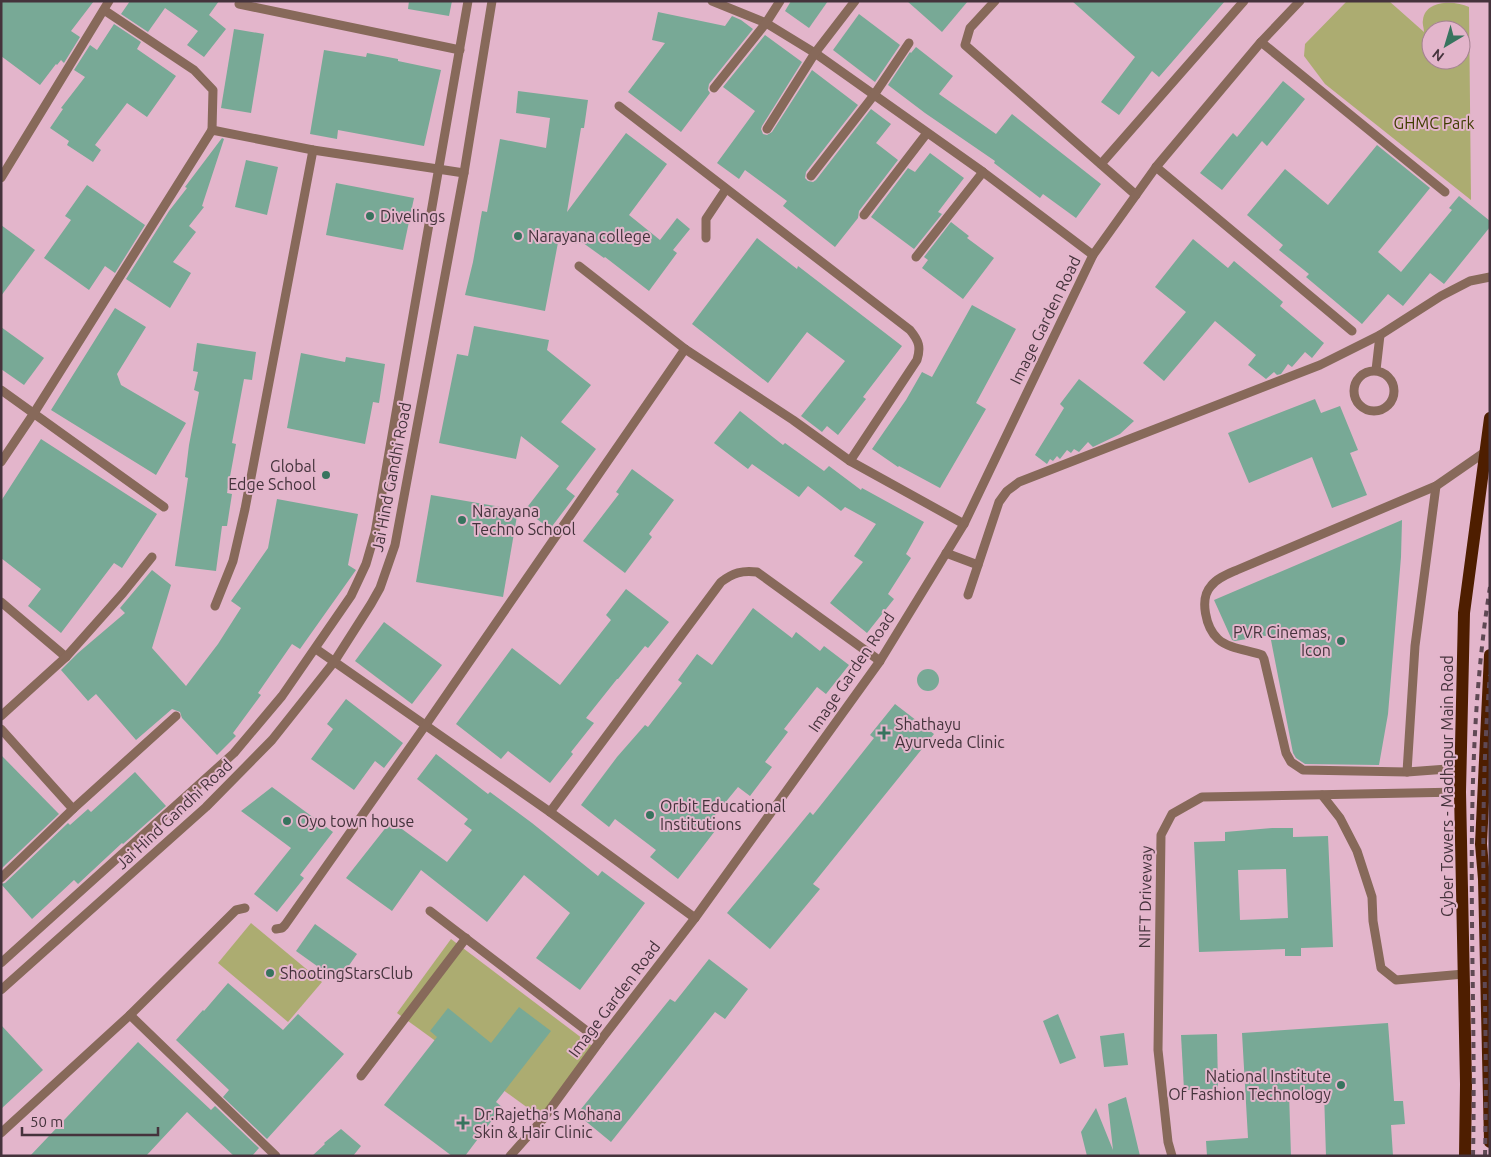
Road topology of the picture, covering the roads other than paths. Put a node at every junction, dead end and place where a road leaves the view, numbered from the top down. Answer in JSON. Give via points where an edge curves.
{"nodes":[{"id":1,"x":109,"y":1,"type":"edge"},
{"id":2,"x":468,"y":1,"type":"edge"},
{"id":3,"x":492,"y":1,"type":"edge"},
{"id":4,"x":712,"y":1,"type":"edge"},
{"id":5,"x":780,"y":1,"type":"edge"},
{"id":6,"x":855,"y":1,"type":"edge"},
{"id":7,"x":995,"y":1,"type":"edge"},
{"id":8,"x":1244,"y":1,"type":"edge"},
{"id":9,"x":1300,"y":1,"type":"edge"},
{"id":10,"x":239,"y":4,"type":"dead end"},
{"id":11,"x":104,"y":10,"type":"junction"},
{"id":12,"x":766,"y":23,"type":"junction"},
{"id":13,"x":909,"y":42,"type":"dead end"},
{"id":14,"x":1261,"y":42,"type":"junction"},
{"id":15,"x":460,"y":50,"type":"junction"},
{"id":16,"x":815,"y":53,"type":"junction"},
{"id":17,"x":714,"y":88,"type":"dead end"},
{"id":18,"x":874,"y":96,"type":"junction"},
{"id":19,"x":619,"y":106,"type":"dead end"},
{"id":20,"x":767,"y":129,"type":"dead end"},
{"id":21,"x":212,"y":130,"type":"junction"},
{"id":22,"x":927,"y":133,"type":"junction"},
{"id":23,"x":313,"y":150,"type":"junction"},
{"id":24,"x":1101,"y":164,"type":"junction"},
{"id":25,"x":1156,"y":167,"type":"junction"},
{"id":26,"x":438,"y":168,"type":"junction"},
{"id":27,"x":983,"y":172,"type":"junction"},
{"id":28,"x":464,"y":173,"type":"junction"},
{"id":29,"x":811,"y":176,"type":"dead end"},
{"id":30,"x":1,"y":178,"type":"edge"},
{"id":31,"x":726,"y":188,"type":"junction"},
{"id":32,"x":1445,"y":192,"type":"dead end"},
{"id":33,"x":1136,"y":195,"type":"junction"},
{"id":34,"x":864,"y":215,"type":"dead end"},
{"id":35,"x":706,"y":238,"type":"dead end"},
{"id":36,"x":1093,"y":254,"type":"junction"},
{"id":37,"x":916,"y":257,"type":"dead end"},
{"id":38,"x":579,"y":266,"type":"dead end"},
{"id":39,"x":1490,"y":277,"type":"edge"},
{"id":40,"x":1352,"y":330,"type":"dead end"},
{"id":41,"x":1380,"y":335,"type":"junction"},
{"id":42,"x":685,"y":349,"type":"junction"},
{"id":43,"x":1376,"y":370,"type":"junction"},
{"id":44,"x":1,"y":390,"type":"edge"},
{"id":45,"x":34,"y":413,"type":"junction"},
{"id":46,"x":1490,"y":418,"type":"edge"},
{"id":47,"x":1485,"y":452,"type":"junction"},
{"id":48,"x":850,"y":461,"type":"junction"},
{"id":49,"x":1,"y":462,"type":"edge"},
{"id":50,"x":1436,"y":486,"type":"junction"},
{"id":51,"x":164,"y":507,"type":"dead end"},
{"id":52,"x":964,"y":524,"type":"junction"},
{"id":53,"x":946,"y":553,"type":"junction"},
{"id":54,"x":152,"y":557,"type":"dead end"},
{"id":55,"x":978,"y":565,"type":"junction"},
{"id":56,"x":968,"y":595,"type":"dead end"},
{"id":57,"x":1,"y":602,"type":"edge"},
{"id":58,"x":215,"y":606,"type":"dead end"},
{"id":59,"x":316,"y":649,"type":"junction"},
{"id":60,"x":1490,"y":656,"type":"edge"},
{"id":61,"x":66,"y":657,"type":"junction"},
{"id":62,"x":880,"y":661,"type":"junction"},
{"id":63,"x":334,"y":662,"type":"junction"},
{"id":64,"x":1,"y":716,"type":"edge"},
{"id":65,"x":176,"y":716,"type":"dead end"},
{"id":66,"x":1488,"y":725,"type":"edge"},
{"id":67,"x":425,"y":726,"type":"junction"},
{"id":68,"x":1,"y":729,"type":"edge"},
{"id":69,"x":1461,"y":768,"type":"junction"},
{"id":70,"x":1407,"y":772,"type":"junction"},
{"id":71,"x":1460,"y":792,"type":"junction"},
{"id":72,"x":1322,"y":795,"type":"junction"},
{"id":73,"x":1486,"y":807,"type":"edge"},
{"id":74,"x":73,"y":809,"type":"junction"},
{"id":75,"x":550,"y":812,"type":"junction"},
{"id":76,"x":1485,"y":847,"type":"edge"},
{"id":77,"x":1,"y":878,"type":"edge"},
{"id":78,"x":245,"y":908,"type":"dead end"},
{"id":79,"x":430,"y":911,"type":"dead end"},
{"id":80,"x":695,"y":918,"type":"junction"},
{"id":81,"x":276,"y":929,"type":"dead end"},
{"id":82,"x":466,"y":938,"type":"junction"},
{"id":83,"x":1,"y":963,"type":"edge"},
{"id":84,"x":1488,"y":970,"type":"edge"},
{"id":85,"x":1464,"y":974,"type":"junction"},
{"id":86,"x":1,"y":990,"type":"edge"},
{"id":87,"x":1488,"y":1001,"type":"edge"},
{"id":88,"x":130,"y":1015,"type":"junction"},
{"id":89,"x":600,"y":1041,"type":"junction"},
{"id":90,"x":361,"y":1076,"type":"dead end"},
{"id":91,"x":1489,"y":1095,"type":"edge"},
{"id":92,"x":1,"y":1133,"type":"edge"},
{"id":93,"x":1490,"y":1142,"type":"edge"},
{"id":94,"x":276,"y":1156,"type":"edge"},
{"id":95,"x":510,"y":1156,"type":"edge"},
{"id":96,"x":1172,"y":1156,"type":"edge"},
{"id":97,"x":1465,"y":1156,"type":"edge"}],
"edges":[{"from":1,"to":11,"type":"street"},
{"from":2,"to":15,"type":"street","name":"Jai Hind Gandhi Road"},
{"from":3,"to":28,"type":"street","name":"Jai Hind Gandhi Road"},
{"from":4,"to":12,"type":"street"},
{"from":5,"to":12,"type":"street"},
{"from":6,"to":16,"type":"street"},
{"from":7,"to":24,"type":"street","via":[[970,28],[965,45]]},
{"from":8,"to":24,"type":"street"},
{"from":9,"to":14,"type":"street","name":"Image Garden Road"},
{"from":10,"to":15,"type":"street"},
{"from":11,"to":21,"type":"street","via":[[194,70],[213,90]]},
{"from":11,"to":30,"type":"street"},
{"from":12,"to":16,"type":"street"},
{"from":12,"to":17,"type":"street"},
{"from":13,"to":18,"type":"street"},
{"from":14,"to":25,"type":"street","name":"Image Garden Road"},
{"from":14,"to":32,"type":"street"},
{"from":15,"to":26,"type":"street","name":"Jai Hind Gandhi Road"},
{"from":16,"to":18,"type":"street"},
{"from":16,"to":20,"type":"street"},
{"from":18,"to":22,"type":"street"},
{"from":18,"to":29,"type":"street"},
{"from":19,"to":31,"type":"street"},
{"from":21,"to":23,"type":"street"},
{"from":21,"to":45,"type":"street"},
{"from":22,"to":27,"type":"street"},
{"from":22,"to":34,"type":"street"},
{"from":23,"to":26,"type":"street"},
{"from":23,"to":58,"type":"street","via":[[245,509],[233,561]]},
{"from":24,"to":33,"type":"street"},
{"from":25,"to":33,"type":"street","name":"Image Garden Road"},
{"from":25,"to":40,"type":"street"},
{"from":26,"to":28,"type":"street"},
{"from":26,"to":59,"type":"street","name":"Jai Hind Gandhi Road","via":[[375,533],[366,564],[351,596]]},
{"from":27,"to":36,"type":"street"},
{"from":27,"to":37,"type":"street"},
{"from":28,"to":63,"type":"street","name":"Jai Hind Gandhi Road","via":[[395,545],[380,588]]},
{"from":31,"to":35,"type":"street","via":[[706,219]]},
{"from":31,"to":48,"type":"street","via":[[918,339],[920,350],[917,360]]},
{"from":33,"to":36,"type":"street","name":"Image Garden Road"},
{"from":36,"to":52,"type":"street","name":"Image Garden Road"},
{"from":38,"to":42,"type":"street"},
{"from":39,"to":41,"type":"street","via":[[1470,281],[1441,296]]},
{"from":41,"to":43,"type":"street"},
{"from":41,"to":55,"type":"street","via":[[1320,365],[1019,482],[999,502]]},
{"from":42,"to":48,"type":"street"},
{"from":42,"to":67,"type":"street"},
{"from":43,"to":43,"type":"street","via":[[1388,375],[1395,387],[1393,400],[1383,410],[1376,411],[1358,403],[1354,390],[1358,378]]},
{"from":44,"to":45,"type":"street"},
{"from":45,"to":49,"type":"street"},
{"from":45,"to":51,"type":"street"},
{"from":46,"to":47,"type":"main road","name":"Cyber Towers - Madhapur Main Road"},
{"from":47,"to":50,"type":"street"},
{"from":47,"to":69,"type":"main road","name":"Cyber Towers - Madhapur Main Road","via":[[1464,613]]},
{"from":48,"to":52,"type":"street"},
{"from":50,"to":70,"type":"street","via":[[1414,646]]},
{"from":50,"to":70,"type":"street","via":[[1220,578],[1210,587],[1205,598],[1206,617],[1219,639],[1230,646],[1262,655],[1291,762],[1302,770]]},
{"from":52,"to":53,"type":"street","name":"Image Garden Road"},
{"from":53,"to":55,"type":"street"},
{"from":53,"to":62,"type":"street","name":"Image Garden Road"},
{"from":54,"to":61,"type":"street"},
{"from":55,"to":56,"type":"street"},
{"from":57,"to":61,"type":"street"},
{"from":59,"to":63,"type":"street"},
{"from":59,"to":83,"type":"street","name":"Jai Hind Gandhi Road","via":[[234,753]]},
{"from":60,"to":66,"type":"main road"},
{"from":61,"to":64,"type":"street"},
{"from":62,"to":75,"type":"street","via":[[757,572],[733,573],[721,582]]},
{"from":62,"to":80,"type":"street","name":"Image Garden Road"},
{"from":63,"to":67,"type":"street"},
{"from":63,"to":86,"type":"street","name":"Jai Hind Gandhi Road","via":[[272,740],[225,788]]},
{"from":65,"to":74,"type":"street"},
{"from":66,"to":73,"type":"main road"},
{"from":67,"to":75,"type":"street"},
{"from":67,"to":81,"type":"street","via":[[286,925]]},
{"from":68,"to":74,"type":"street"},
{"from":69,"to":70,"type":"street"},
{"from":69,"to":71,"type":"main road","name":"Cyber Towers - Madhapur Main Road"},
{"from":71,"to":72,"type":"street","name":"NIFT Driveway"},
{"from":71,"to":85,"type":"main road","name":"Cyber Towers - Madhapur Main Road"},
{"from":72,"to":85,"type":"street","via":[[1340,818],[1357,851],[1372,897],[1381,968],[1396,980]]},
{"from":72,"to":96,"type":"street","name":"NIFT Driveway","via":[[1202,797],[1172,814],[1161,835],[1158,1050]]},
{"from":73,"to":76,"type":"main road"},
{"from":74,"to":77,"type":"street"},
{"from":75,"to":80,"type":"street"},
{"from":76,"to":84,"type":"main road"},
{"from":78,"to":88,"type":"street","via":[[236,910]]},
{"from":79,"to":82,"type":"street"},
{"from":80,"to":89,"type":"street","name":"Image Garden Road"},
{"from":82,"to":89,"type":"street"},
{"from":82,"to":90,"type":"street"},
{"from":84,"to":87,"type":"main road"},
{"from":85,"to":97,"type":"main road","name":"Cyber Towers - Madhapur Main Road"},
{"from":87,"to":91,"type":"main road"},
{"from":88,"to":92,"type":"street"},
{"from":88,"to":94,"type":"street"},
{"from":89,"to":95,"type":"street","name":"Image Garden Road"},
{"from":91,"to":93,"type":"main road"}]}
